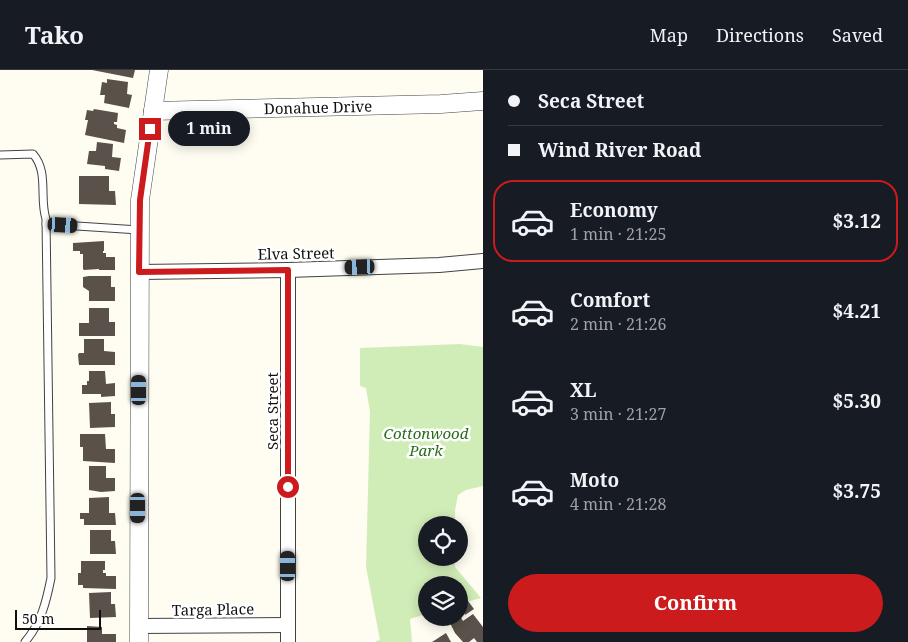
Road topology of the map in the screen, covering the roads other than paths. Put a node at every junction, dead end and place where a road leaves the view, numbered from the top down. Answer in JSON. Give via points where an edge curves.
{"nodes":[{"id":1,"x":159,"y":70,"type":"edge"},
{"id":2,"x":483,"y":101,"type":"edge"},
{"id":3,"x":153,"y":111,"type":"junction"},
{"id":4,"x":0,"y":154,"type":"edge"},
{"id":5,"x":46,"y":224,"type":"junction"},
{"id":6,"x":139,"y":230,"type":"junction"},
{"id":7,"x":483,"y":261,"type":"edge"},
{"id":8,"x":288,"y":270,"type":"junction"},
{"id":9,"x":139,"y":272,"type":"junction"},
{"id":10,"x":288,"y":625,"type":"junction"},
{"id":11,"x":138,"y":634,"type":"edge"},
{"id":12,"x":25,"y":642,"type":"edge"},
{"id":13,"x":288,"y":642,"type":"edge"}],
"edges":[{"from":1,"to":3,"type":"street"},
{"from":2,"to":3,"type":"street","name":"Donahue Drive"},
{"from":3,"to":6,"type":"street","via":[[140,200]]},
{"from":4,"to":5,"type":"lane","via":[[33,154],[39,161]]},
{"from":5,"to":6,"type":"lane"},
{"from":5,"to":12,"type":"lane","via":[[51,578],[42,616]]},
{"from":6,"to":9,"type":"street"},
{"from":7,"to":8,"type":"street","name":"Elva Street"},
{"from":8,"to":9,"type":"street","name":"Elva Street"},
{"from":8,"to":10,"type":"street","name":"Seca Street"},
{"from":9,"to":11,"type":"street"},
{"from":10,"to":11,"type":"street","name":"Targa Place"},
{"from":10,"to":13,"type":"street","name":"Seca Street"}]}
